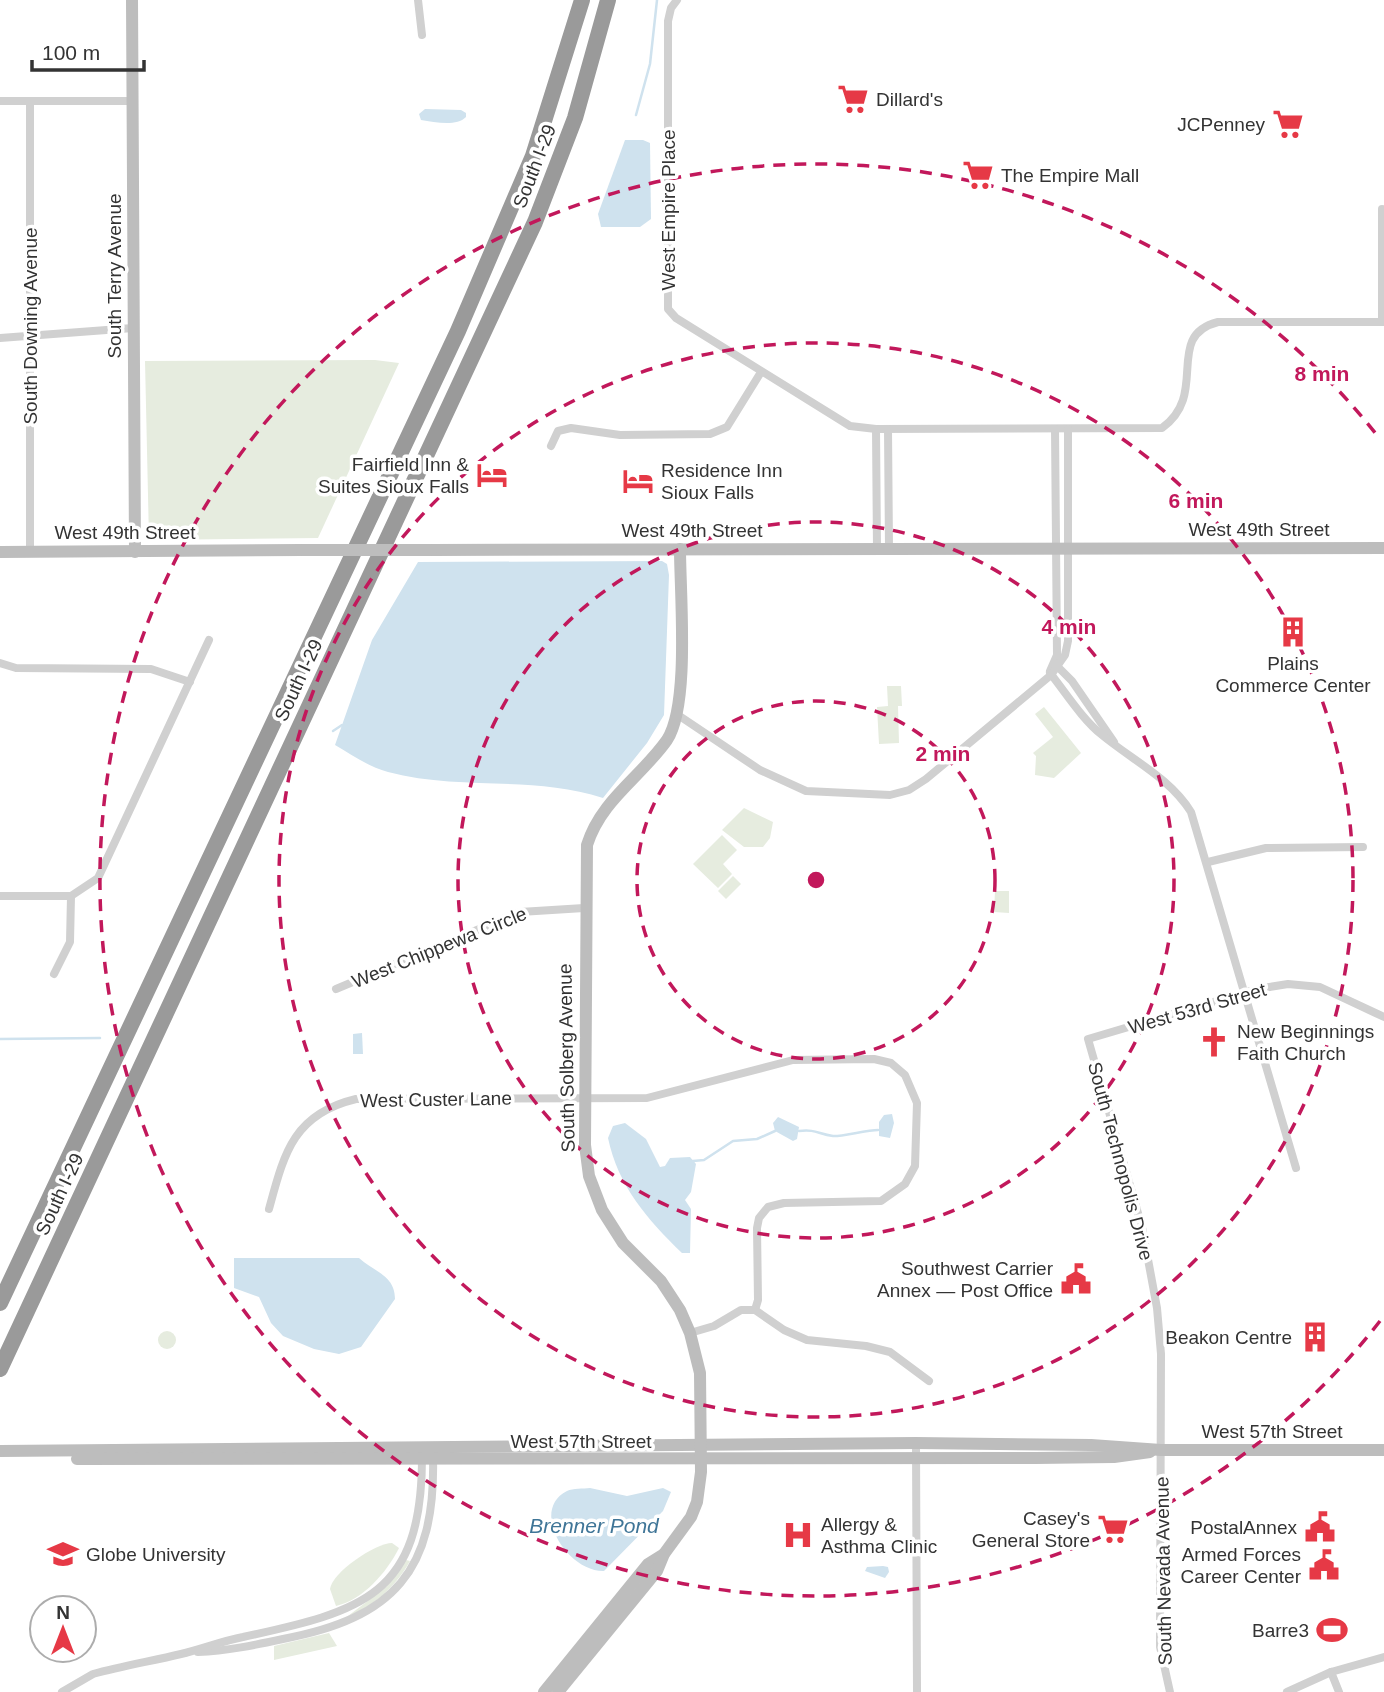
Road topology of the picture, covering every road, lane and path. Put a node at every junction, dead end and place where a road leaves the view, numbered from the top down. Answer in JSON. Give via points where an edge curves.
{"nodes":[{"id":1,"x":132,"y":0,"type":"edge"},
{"id":2,"x":418,"y":0,"type":"edge"},
{"id":3,"x":580,"y":0,"type":"edge"},
{"id":4,"x":610,"y":0,"type":"edge"},
{"id":5,"x":677,"y":0,"type":"edge"},
{"id":6,"x":422,"y":35,"type":"dead end"},
{"id":7,"x":0,"y":101,"type":"edge"},
{"id":8,"x":30,"y":101,"type":"junction"},
{"id":9,"x":132,"y":101,"type":"junction"},
{"id":10,"x":1383,"y":209,"type":"edge"},
{"id":11,"x":1383,"y":322,"type":"edge"},
{"id":12,"x":133,"y":328,"type":"junction"},
{"id":13,"x":30,"y":335,"type":"junction"},
{"id":14,"x":0,"y":338,"type":"edge"},
{"id":15,"x":761,"y":372,"type":"junction"},
{"id":16,"x":876,"y":429,"type":"junction"},
{"id":17,"x":888,"y":429,"type":"junction"},
{"id":18,"x":1055,"y":429,"type":"junction"},
{"id":19,"x":1068,"y":429,"type":"junction"},
{"id":20,"x":551,"y":446,"type":"dead end"},
{"id":21,"x":1384,"y":548,"type":"edge"},
{"id":22,"x":680,"y":549,"type":"junction"},
{"id":23,"x":1061,"y":549,"type":"junction"},
{"id":24,"x":883,"y":550,"type":"junction"},
{"id":25,"x":0,"y":552,"type":"edge"},
{"id":26,"x":30,"y":552,"type":"junction"},
{"id":27,"x":135,"y":552,"type":"junction"},
{"id":28,"x":209,"y":640,"type":"dead end"},
{"id":29,"x":0,"y":663,"type":"edge"},
{"id":30,"x":1057,"y":666,"type":"junction"},
{"id":31,"x":1049,"y":676,"type":"junction"},
{"id":32,"x":190,"y":682,"type":"junction"},
{"id":33,"x":678,"y":715,"type":"junction"},
{"id":34,"x":1116,"y":745,"type":"junction"},
{"id":35,"x":1363,"y":847,"type":"dead end"},
{"id":36,"x":1208,"y":862,"type":"junction"},
{"id":37,"x":0,"y":896,"type":"edge"},
{"id":38,"x":71,"y":896,"type":"junction"},
{"id":39,"x":584,"y":908,"type":"junction"},
{"id":40,"x":54,"y":974,"type":"dead end"},
{"id":41,"x":336,"y":989,"type":"dead end"},
{"id":42,"x":1246,"y":993,"type":"junction"},
{"id":43,"x":1384,"y":1017,"type":"edge"},
{"id":44,"x":1088,"y":1039,"type":"joint"},
{"id":45,"x":584,"y":1098,"type":"junction"},
{"id":46,"x":1296,"y":1168,"type":"dead end"},
{"id":47,"x":269,"y":1209,"type":"dead end"},
{"id":48,"x":0,"y":1303,"type":"edge"},
{"id":49,"x":755,"y":1310,"type":"junction"},
{"id":50,"x":690,"y":1333,"type":"junction"},
{"id":51,"x":0,"y":1369,"type":"edge"},
{"id":52,"x":929,"y":1381,"type":"dead end"},
{"id":53,"x":916,"y":1443,"type":"junction"},
{"id":54,"x":701,"y":1444,"type":"junction"},
{"id":55,"x":427,"y":1446,"type":"junction"},
{"id":56,"x":1161,"y":1450,"type":"junction"},
{"id":57,"x":1384,"y":1450,"type":"edge"},
{"id":58,"x":0,"y":1451,"type":"edge"},
{"id":59,"x":916,"y":1458,"type":"junction"},
{"id":60,"x":0,"y":1460,"type":"edge"},
{"id":61,"x":701,"y":1460,"type":"junction"},
{"id":62,"x":428,"y":1461,"type":"junction"},
{"id":63,"x":664,"y":1554,"type":"junction"},
{"id":64,"x":185,"y":1653,"type":"junction"},
{"id":65,"x":1384,"y":1657,"type":"edge"},
{"id":66,"x":1331,"y":1672,"type":"junction"},
{"id":67,"x":62,"y":1692,"type":"edge"},
{"id":68,"x":544,"y":1692,"type":"edge"},
{"id":69,"x":558,"y":1692,"type":"edge"},
{"id":70,"x":917,"y":1692,"type":"edge"},
{"id":71,"x":1170,"y":1692,"type":"edge"},
{"id":72,"x":1287,"y":1692,"type":"edge"},
{"id":73,"x":1339,"y":1692,"type":"edge"}],
"edges":[{"from":1,"to":9,"type":"main road","name":"South Terry Avenue"},
{"from":2,"to":6,"type":"street"},
{"from":3,"to":48,"type":"highway","name":"South I-29","via":[[528,169],[458,331]]},
{"from":4,"to":51,"type":"highway","name":"South I-29","via":[[563,152],[515,265]]},
{"from":5,"to":15,"type":"street","name":"West Empire Place","via":[[668,21],[668,309]]},
{"from":7,"to":8,"type":"street"},
{"from":8,"to":9,"type":"street"},
{"from":8,"to":13,"type":"street","name":"South Downing Avenue"},
{"from":9,"to":12,"type":"main road","name":"South Terry Avenue"},
{"from":10,"to":11,"type":"street","name":"West Empire Place"},
{"from":11,"to":19,"type":"street","name":"West Empire Place","via":[[1212,324],[1192,340],[1186,398],[1169,423],[1162,428]]},
{"from":12,"to":13,"type":"street"},
{"from":12,"to":27,"type":"main road","name":"South Terry Avenue"},
{"from":13,"to":14,"type":"street"},
{"from":13,"to":26,"type":"street","name":"South Downing Avenue"},
{"from":15,"to":16,"type":"street","name":"West Empire Place","via":[[850,426]]},
{"from":15,"to":20,"type":"street","via":[[721,431],[620,435],[571,428],[558,432]]},
{"from":16,"to":17,"type":"street","name":"West Empire Place"},
{"from":16,"to":24,"type":"street"},
{"from":17,"to":18,"type":"street","name":"West Empire Place"},
{"from":17,"to":24,"type":"street"},
{"from":18,"to":19,"type":"street","name":"West Empire Place"},
{"from":18,"to":23,"type":"street"},
{"from":19,"to":23,"type":"street"},
{"from":21,"to":23,"type":"main road","name":"West 49th Street"},
{"from":22,"to":24,"type":"main road","name":"West 49th Street"},
{"from":22,"to":27,"type":"main road","name":"West 49th Street","bridge":true},
{"from":22,"to":33,"type":"main road","name":"South Solberg Avenue"},
{"from":23,"to":24,"type":"main road","name":"West 49th Street"},
{"from":23,"to":30,"type":"street","via":[[1068,641]]},
{"from":25,"to":26,"type":"main road","name":"West 49th Street"},
{"from":26,"to":27,"type":"main road","name":"West 49th Street"},
{"from":28,"to":32,"type":"street"},
{"from":29,"to":32,"type":"street","via":[[16,668],[151,669]]},
{"from":30,"to":31,"type":"street"},
{"from":30,"to":34,"type":"street"},
{"from":31,"to":33,"type":"street","via":[[926,779],[890,795],[798,789],[760,770]]},
{"from":31,"to":34,"type":"street"},
{"from":32,"to":38,"type":"street","via":[[104,868]]},
{"from":33,"to":39,"type":"main road","name":"South Solberg Avenue","via":[[661,748],[594,824],[587,845]]},
{"from":34,"to":36,"type":"street","via":[[1178,793],[1196,822]]},
{"from":35,"to":36,"type":"street","via":[[1266,848]]},
{"from":36,"to":42,"type":"street"},
{"from":37,"to":38,"type":"street"},
{"from":38,"to":40,"type":"street","via":[[70,942]]},
{"from":39,"to":41,"type":"street","name":"West Chippewa Circle","via":[[520,912]]},
{"from":39,"to":45,"type":"main road","name":"South Solberg Avenue"},
{"from":42,"to":43,"type":"street","name":"West 53rd Street","via":[[1307,985]]},
{"from":42,"to":44,"type":"street","name":"West 53rd Street"},
{"from":42,"to":46,"type":"street"},
{"from":44,"to":56,"type":"street","name":"South Technopolis Drive","via":[[1142,1227],[1153,1285],[1161,1354]]},
{"from":45,"to":47,"type":"street","name":"West Custer Lane","via":[[356,1099],[340,1103],[294,1136]]},
{"from":45,"to":49,"type":"street","name":"West Custer Lane","via":[[654,1097],[810,1058],[874,1059],[891,1063],[905,1075],[917,1103],[917,1153],[909,1178],[894,1195],[881,1201],[768,1207],[758,1223]]},
{"from":45,"to":50,"type":"main road","name":"South Solberg Avenue","via":[[584,1145],[594,1193],[612,1227],[661,1282]]},
{"from":49,"to":50,"type":"street","via":[[741,1310]]},
{"from":49,"to":52,"type":"street","via":[[807,1340],[882,1349]]},
{"from":50,"to":54,"type":"main road","name":"South Solberg Avenue","via":[[700,1373]]},
{"from":53,"to":54,"type":"main road","name":"West 57th Street"},
{"from":53,"to":56,"type":"main road","name":"West 57th Street"},
{"from":53,"to":59,"type":"street"},
{"from":54,"to":55,"type":"main road","name":"West 57th Street"},
{"from":54,"to":61,"type":"main road","name":"South Solberg Avenue"},
{"from":55,"to":58,"type":"main road","name":"West 57th Street"},
{"from":55,"to":62,"type":"street"},
{"from":56,"to":57,"type":"main road","name":"West 57th Street"},
{"from":56,"to":59,"type":"main road","name":"West 57th Street","via":[[1114,1457]]},
{"from":56,"to":71,"type":"street","name":"South Nevada Avenue","via":[[1160,1647]]},
{"from":59,"to":61,"type":"main road","name":"West 57th Street"},
{"from":59,"to":70,"type":"street"},
{"from":60,"to":62,"type":"main road","name":"West 57th Street"},
{"from":61,"to":62,"type":"main road","name":"West 57th Street"},
{"from":61,"to":63,"type":"main road","name":"South Solberg Avenue","via":[[694,1510]]},
{"from":62,"to":64,"type":"street","via":[[415,1531],[399,1566],[379,1589],[332,1616]]},
{"from":62,"to":64,"type":"street","via":[[431,1507],[426,1532],[403,1581],[384,1602],[358,1619],[314,1634]]},
{"from":63,"to":68,"type":"main road","name":"South Solberg Avenue","via":[[648,1564]]},
{"from":63,"to":69,"type":"main road","name":"South Solberg Avenue","via":[[657,1571]]},
{"from":64,"to":67,"type":"street","via":[[93,1674]]},
{"from":65,"to":66,"type":"street"},
{"from":66,"to":72,"type":"street"},
{"from":66,"to":73,"type":"street"}]}
